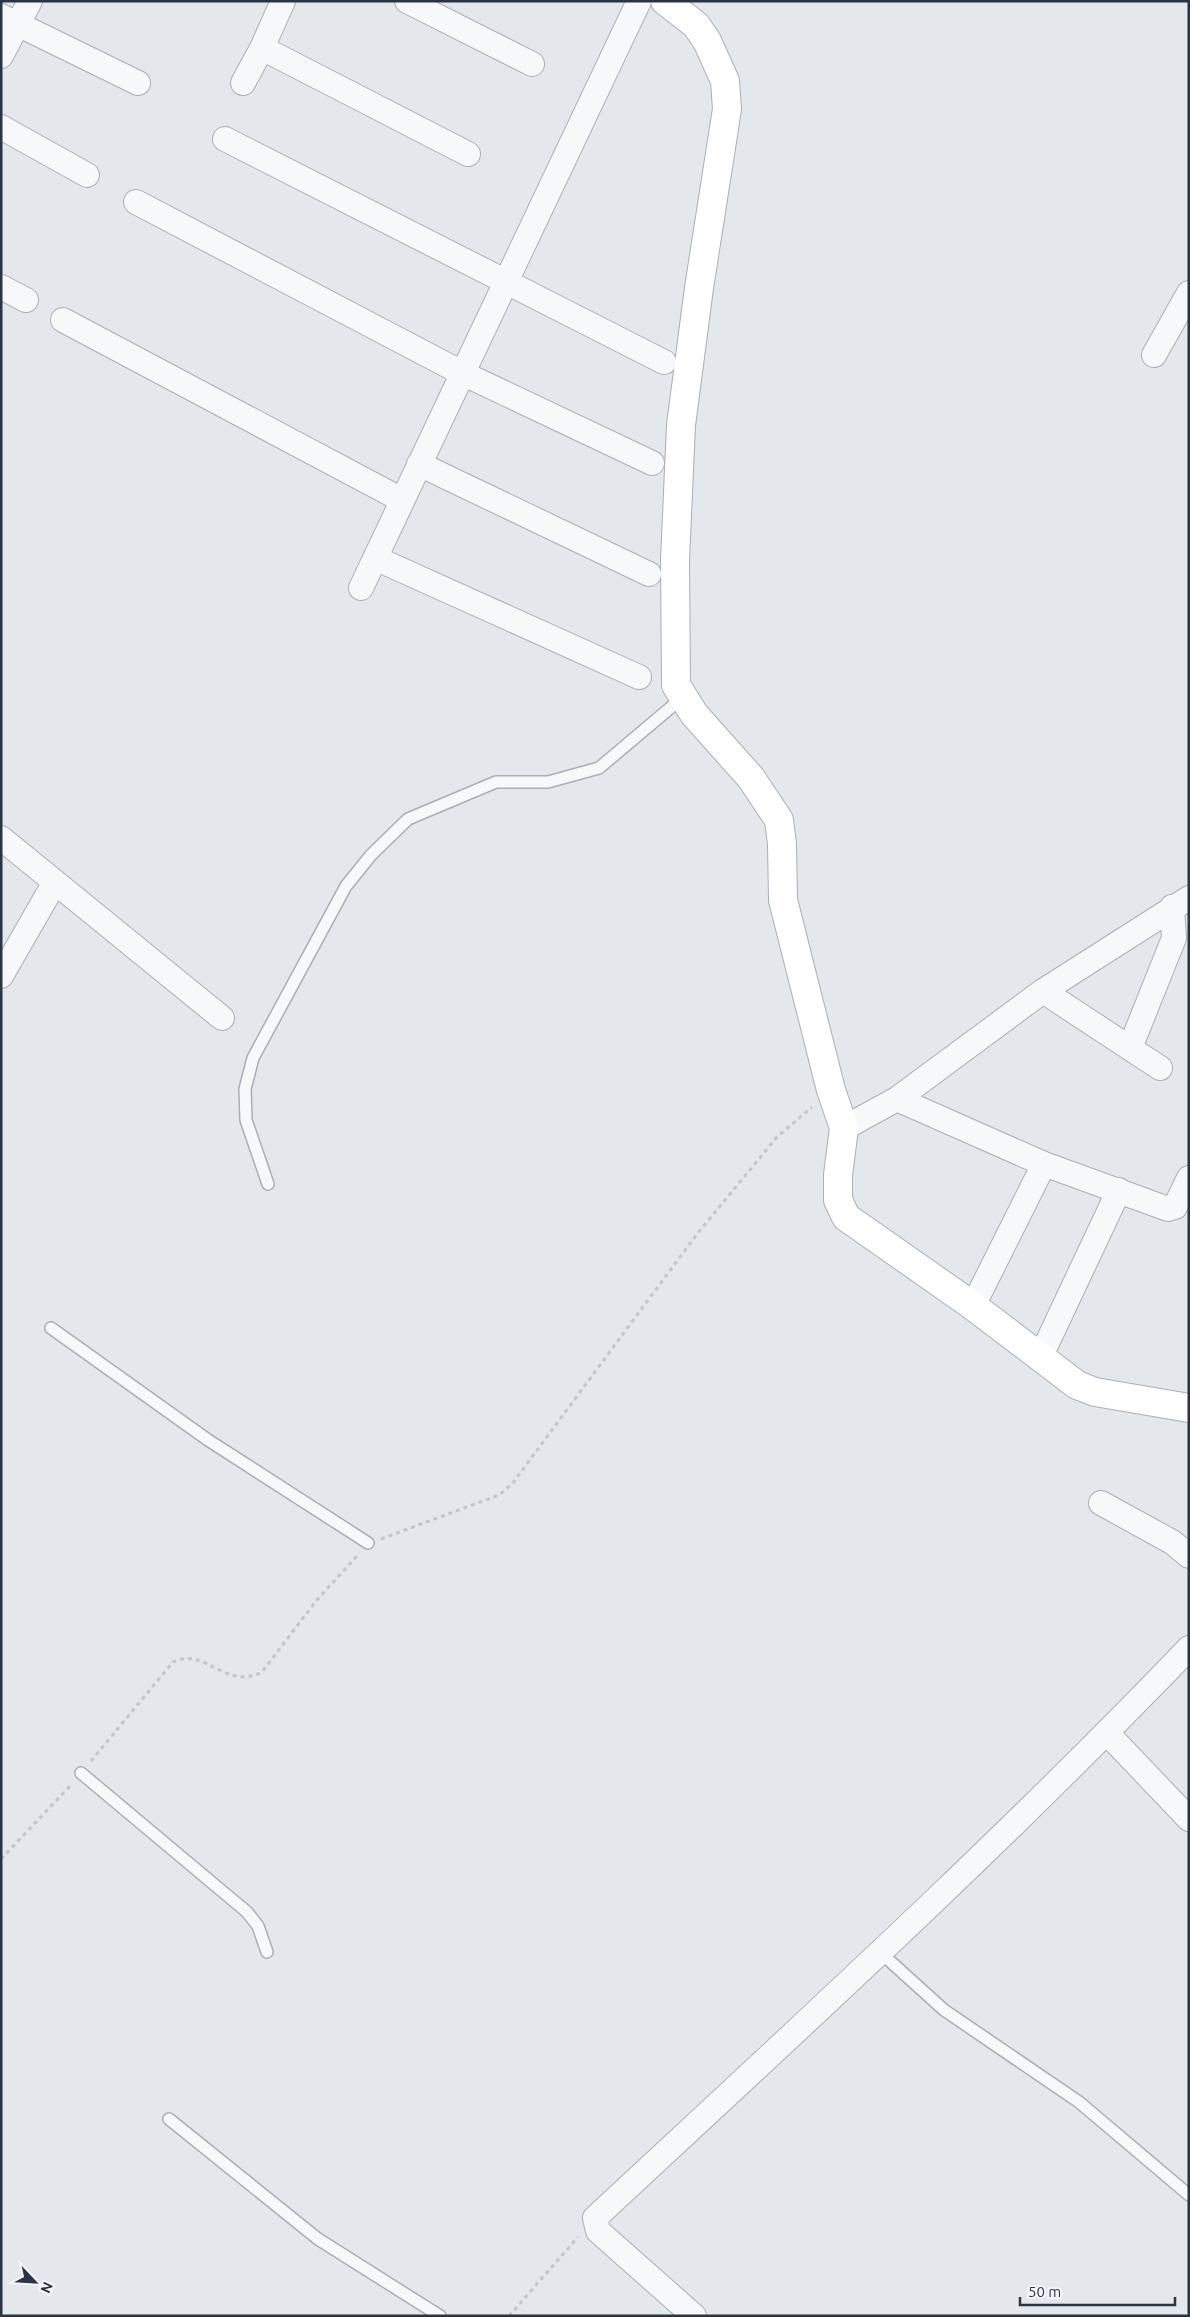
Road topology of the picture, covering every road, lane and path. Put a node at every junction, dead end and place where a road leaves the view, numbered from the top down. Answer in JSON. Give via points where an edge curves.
{"nodes":[{"id":1,"x":30,"y":1,"type":"edge"},
{"id":2,"x":283,"y":1,"type":"edge"},
{"id":3,"x":407,"y":1,"type":"edge"},
{"id":4,"x":639,"y":1,"type":"edge"},
{"id":5,"x":665,"y":1,"type":"edge"},
{"id":6,"x":9,"y":20,"type":"edge"},
{"id":7,"x":262,"y":48,"type":"junction"},
{"id":8,"x":1,"y":56,"type":"edge"},
{"id":9,"x":532,"y":64,"type":"dead end"},
{"id":10,"x":243,"y":83,"type":"dead end"},
{"id":11,"x":138,"y":84,"type":"dead end"},
{"id":12,"x":1,"y":127,"type":"edge"},
{"id":13,"x":225,"y":140,"type":"dead end"},
{"id":14,"x":468,"y":154,"type":"dead end"},
{"id":15,"x":87,"y":175,"type":"dead end"},
{"id":16,"x":136,"y":202,"type":"dead end"},
{"id":17,"x":506,"y":282,"type":"junction"},
{"id":18,"x":1,"y":287,"type":"edge"},
{"id":19,"x":1189,"y":293,"type":"edge"},
{"id":20,"x":26,"y":300,"type":"dead end"},
{"id":21,"x":63,"y":320,"type":"dead end"},
{"id":22,"x":1154,"y":355,"type":"dead end"},
{"id":23,"x":664,"y":362,"type":"dead end"},
{"id":24,"x":462,"y":373,"type":"junction"},
{"id":25,"x":652,"y":463,"type":"dead end"},
{"id":26,"x":419,"y":464,"type":"junction"},
{"id":27,"x":402,"y":500,"type":"junction"},
{"id":28,"x":375,"y":558,"type":"junction"},
{"id":29,"x":649,"y":574,"type":"dead end"},
{"id":30,"x":361,"y":588,"type":"dead end"},
{"id":31,"x":639,"y":677,"type":"dead end"},
{"id":32,"x":682,"y":698,"type":"junction"},
{"id":33,"x":1,"y":838,"type":"edge"},
{"id":34,"x":55,"y":882,"type":"junction"},
{"id":35,"x":1180,"y":903,"type":"edge"},
{"id":36,"x":1,"y":976,"type":"edge"},
{"id":37,"x":1043,"y":991,"type":"junction"},
{"id":38,"x":222,"y":1018,"type":"dead end"},
{"id":39,"x":1130,"y":1048,"type":"junction"},
{"id":40,"x":1160,"y":1068,"type":"dead end"},
{"id":41,"x":831,"y":1090,"type":"junction"},
{"id":42,"x":897,"y":1099,"type":"junction"},
{"id":43,"x":844,"y":1128,"type":"junction"},
{"id":44,"x":1044,"y":1164,"type":"junction"},
{"id":45,"x":1189,"y":1178,"type":"edge"},
{"id":46,"x":268,"y":1184,"type":"dead end"},
{"id":47,"x":1119,"y":1190,"type":"junction"},
{"id":48,"x":974,"y":1306,"type":"junction"},
{"id":49,"x":51,"y":1328,"type":"dead end"},
{"id":50,"x":1040,"y":1358,"type":"junction"},
{"id":51,"x":1189,"y":1408,"type":"edge"},
{"id":52,"x":1101,"y":1503,"type":"dead end"},
{"id":53,"x":368,"y":1543,"type":"junction"},
{"id":54,"x":1189,"y":1556,"type":"edge"},
{"id":55,"x":1189,"y":1648,"type":"edge"},
{"id":56,"x":1107,"y":1734,"type":"junction"},
{"id":57,"x":82,"y":1773,"type":"junction"},
{"id":58,"x":1189,"y":1819,"type":"edge"},
{"id":59,"x":1,"y":1859,"type":"edge"},
{"id":60,"x":267,"y":1952,"type":"dead end"},
{"id":61,"x":881,"y":1953,"type":"junction"},
{"id":62,"x":169,"y":2119,"type":"dead end"},
{"id":63,"x":1189,"y":2195,"type":"edge"},
{"id":64,"x":596,"y":2218,"type":"junction"},
{"id":65,"x":440,"y":2316,"type":"edge"},
{"id":66,"x":509,"y":2316,"type":"edge"},
{"id":67,"x":694,"y":2316,"type":"edge"}],
"edges":[{"from":1,"to":6,"type":"street"},
{"from":2,"to":7,"type":"street"},
{"from":3,"to":9,"type":"street"},
{"from":4,"to":17,"type":"street"},
{"from":5,"to":32,"type":"street","via":[[696,25],[707,41],[725,81],[727,109],[698,288],[681,425],[675,560],[675,672]]},
{"from":6,"to":8,"type":"street"},
{"from":6,"to":11,"type":"street"},
{"from":7,"to":10,"type":"street"},
{"from":7,"to":14,"type":"street"},
{"from":12,"to":15,"type":"street"},
{"from":13,"to":17,"type":"street"},
{"from":16,"to":24,"type":"street"},
{"from":17,"to":23,"type":"street"},
{"from":17,"to":24,"type":"street"},
{"from":18,"to":20,"type":"street"},
{"from":19,"to":22,"type":"street"},
{"from":21,"to":27,"type":"street"},
{"from":24,"to":25,"type":"street"},
{"from":24,"to":26,"type":"street"},
{"from":26,"to":27,"type":"street"},
{"from":26,"to":29,"type":"street"},
{"from":27,"to":28,"type":"street"},
{"from":28,"to":30,"type":"street"},
{"from":28,"to":31,"type":"street"},
{"from":32,"to":41,"type":"street","via":[[751,778],[779,820],[783,900]]},
{"from":32,"to":46,"type":"lane","via":[[599,768],[548,782],[496,782],[408,819],[371,855],[346,886],[253,1058],[245,1089],[246,1120]]},
{"from":33,"to":34,"type":"street"},
{"from":34,"to":36,"type":"street"},
{"from":34,"to":38,"type":"street"},
{"from":35,"to":37,"type":"street"},
{"from":35,"to":39,"type":"street","via":[[1174,938]]},
{"from":37,"to":39,"type":"street"},
{"from":37,"to":42,"type":"street"},
{"from":39,"to":40,"type":"street"},
{"from":41,"to":43,"type":"street"},
{"from":41,"to":53,"type":"path","via":[[777,1137],[697,1234],[512,1484],[499,1495]]},
{"from":42,"to":43,"type":"street"},
{"from":42,"to":44,"type":"street"},
{"from":43,"to":48,"type":"street","via":[[838,1200],[846,1217]]},
{"from":44,"to":47,"type":"street"},
{"from":44,"to":48,"type":"street"},
{"from":45,"to":47,"type":"street","via":[[1171,1209]]},
{"from":47,"to":50,"type":"street"},
{"from":48,"to":50,"type":"street"},
{"from":49,"to":53,"type":"lane","via":[[208,1440]]},
{"from":50,"to":51,"type":"street","via":[[1077,1386]]},
{"from":52,"to":54,"type":"street","via":[[1172,1542]]},
{"from":53,"to":57,"type":"path","via":[[316,1601],[262,1672],[250,1679],[233,1677],[192,1658],[183,1657],[173,1662]]},
{"from":55,"to":56,"type":"street"},
{"from":56,"to":58,"type":"street"},
{"from":56,"to":61,"type":"street"},
{"from":57,"to":59,"type":"path"},
{"from":57,"to":60,"type":"lane","via":[[247,1912],[258,1926]]},
{"from":61,"to":63,"type":"lane","via":[[944,2010],[1079,2102]]},
{"from":61,"to":64,"type":"street"},
{"from":62,"to":65,"type":"lane","via":[[318,2239]]},
{"from":64,"to":66,"type":"path"},
{"from":64,"to":67,"type":"street","via":[[598,2231]]}]}
